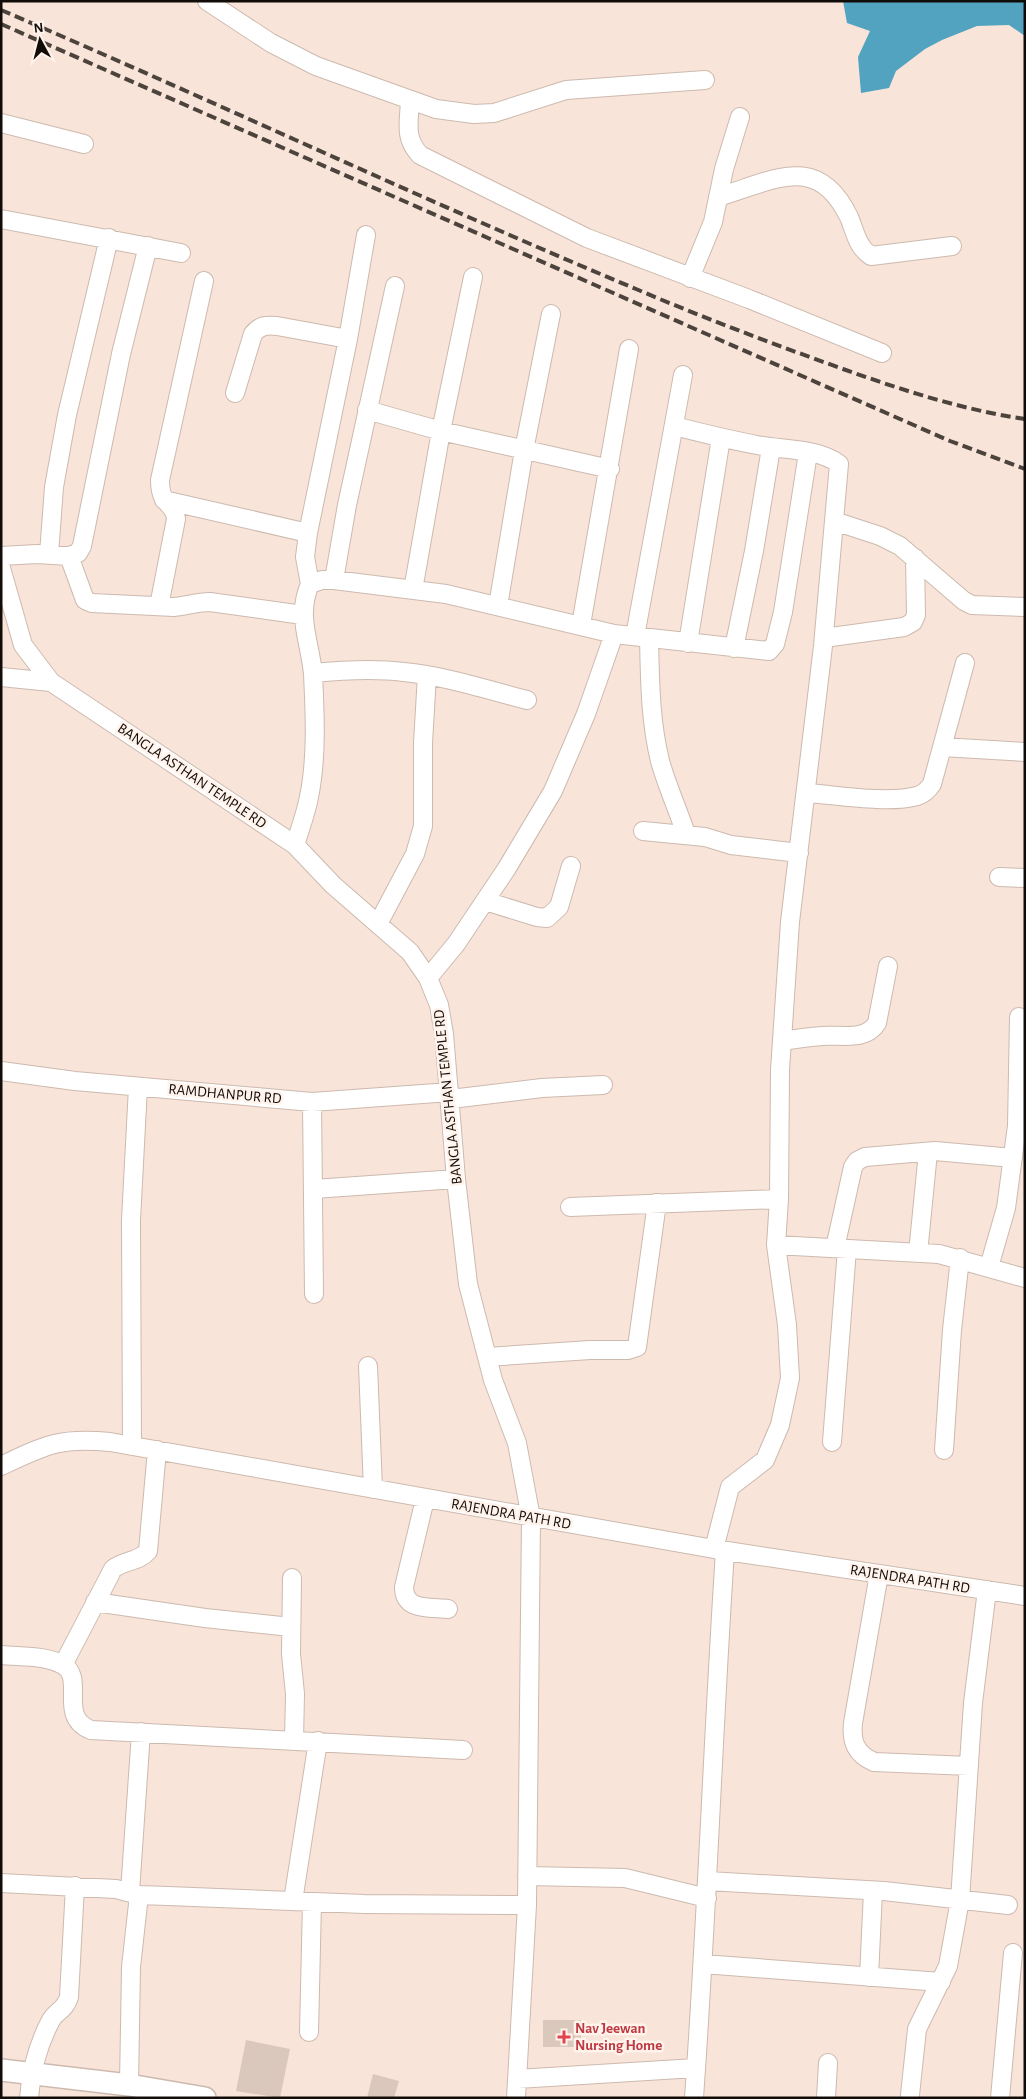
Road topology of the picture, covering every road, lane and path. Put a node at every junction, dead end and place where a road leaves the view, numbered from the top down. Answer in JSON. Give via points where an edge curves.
{"nodes":[{"id":1,"x":207,"y":1,"type":"edge"},
{"id":2,"x":706,"y":80,"type":"dead end"},
{"id":3,"x":410,"y":101,"type":"junction"},
{"id":4,"x":740,"y":117,"type":"dead end"},
{"id":5,"x":1,"y":123,"type":"edge"},
{"id":6,"x":84,"y":144,"type":"dead end"},
{"id":7,"x":718,"y":198,"type":"junction"},
{"id":8,"x":1,"y":219,"type":"edge"},
{"id":9,"x":366,"y":235,"type":"dead end"},
{"id":10,"x":109,"y":238,"type":"junction"},
{"id":11,"x":148,"y":246,"type":"junction"},
{"id":12,"x":952,"y":246,"type":"dead end"},
{"id":13,"x":181,"y":253,"type":"dead end"},
{"id":14,"x":473,"y":277,"type":"dead end"},
{"id":15,"x":690,"y":278,"type":"junction"},
{"id":16,"x":204,"y":282,"type":"dead end"},
{"id":17,"x":395,"y":286,"type":"dead end"},
{"id":18,"x":552,"y":314,"type":"dead end"},
{"id":19,"x":348,"y":339,"type":"junction"},
{"id":20,"x":629,"y":348,"type":"dead end"},
{"id":21,"x":882,"y":353,"type":"dead end"},
{"id":22,"x":683,"y":375,"type":"dead end"},
{"id":23,"x":235,"y":393,"type":"dead end"},
{"id":24,"x":367,"y":410,"type":"junction"},
{"id":25,"x":674,"y":426,"type":"junction"},
{"id":26,"x":441,"y":431,"type":"junction"},
{"id":27,"x":721,"y":438,"type":"junction"},
{"id":28,"x":771,"y":448,"type":"junction"},
{"id":29,"x":524,"y":450,"type":"junction"},
{"id":30,"x":808,"y":453,"type":"junction"},
{"id":31,"x":610,"y":469,"type":"junction"},
{"id":32,"x":163,"y":500,"type":"junction"},
{"id":33,"x":834,"y":521,"type":"junction"},
{"id":34,"x":308,"y":533,"type":"junction"},
{"id":35,"x":48,"y":554,"type":"junction"},
{"id":36,"x":1,"y":556,"type":"edge"},
{"id":37,"x":69,"y":556,"type":"junction"},
{"id":38,"x":915,"y":558,"type":"junction"},
{"id":39,"x":1,"y":568,"type":"edge"},
{"id":40,"x":334,"y":580,"type":"junction"},
{"id":41,"x":310,"y":584,"type":"junction"},
{"id":42,"x":413,"y":590,"type":"junction"},
{"id":43,"x":159,"y":606,"type":"junction"},
{"id":44,"x":498,"y":606,"type":"junction"},
{"id":45,"x":1025,"y":607,"type":"edge"},
{"id":46,"x":303,"y":615,"type":"junction"},
{"id":47,"x":581,"y":625,"type":"junction"},
{"id":48,"x":614,"y":634,"type":"junction"},
{"id":49,"x":642,"y":637,"type":"junction"},
{"id":50,"x":824,"y":638,"type":"junction"},
{"id":51,"x":688,"y":643,"type":"junction"},
{"id":52,"x":734,"y":648,"type":"junction"},
{"id":53,"x":965,"y":664,"type":"dead end"},
{"id":54,"x":312,"y":673,"type":"junction"},
{"id":55,"x":427,"y":675,"type":"junction"},
{"id":56,"x":1,"y":677,"type":"edge"},
{"id":57,"x":51,"y":682,"type":"junction"},
{"id":58,"x":527,"y":700,"type":"dead end"},
{"id":59,"x":942,"y":748,"type":"junction"},
{"id":60,"x":1025,"y":752,"type":"edge"},
{"id":61,"x":807,"y":793,"type":"junction"},
{"id":62,"x":643,"y":831,"type":"dead end"},
{"id":63,"x":686,"y":834,"type":"junction"},
{"id":64,"x":295,"y":845,"type":"junction"},
{"id":65,"x":799,"y":853,"type":"junction"},
{"id":66,"x":572,"y":866,"type":"dead end"},
{"id":67,"x":998,"y":877,"type":"dead end"},
{"id":68,"x":1025,"y":878,"type":"edge"},
{"id":69,"x":485,"y":901,"type":"junction"},
{"id":70,"x":378,"y":924,"type":"junction"},
{"id":71,"x":888,"y":966,"type":"dead end"},
{"id":72,"x":428,"y":978,"type":"junction"},
{"id":73,"x":1019,"y":1017,"type":"dead end"},
{"id":74,"x":782,"y":1041,"type":"junction"},
{"id":75,"x":1,"y":1071,"type":"edge"},
{"id":76,"x":604,"y":1085,"type":"dead end"},
{"id":77,"x":138,"y":1087,"type":"junction"},
{"id":78,"x":450,"y":1096,"type":"junction"},
{"id":79,"x":312,"y":1102,"type":"junction"},
{"id":80,"x":928,"y":1152,"type":"junction"},
{"id":81,"x":1013,"y":1158,"type":"junction"},
{"id":82,"x":456,"y":1179,"type":"junction"},
{"id":83,"x":314,"y":1189,"type":"junction"},
{"id":84,"x":779,"y":1200,"type":"junction"},
{"id":85,"x":657,"y":1203,"type":"junction"},
{"id":86,"x":570,"y":1207,"type":"dead end"},
{"id":87,"x":776,"y":1245,"type":"junction"},
{"id":88,"x":841,"y":1249,"type":"junction"},
{"id":89,"x":918,"y":1252,"type":"junction"},
{"id":90,"x":960,"y":1258,"type":"junction"},
{"id":91,"x":989,"y":1267,"type":"junction"},
{"id":92,"x":1025,"y":1278,"type":"edge"},
{"id":93,"x":314,"y":1294,"type":"dead end"},
{"id":94,"x":487,"y":1357,"type":"junction"},
{"id":95,"x":368,"y":1366,"type":"dead end"},
{"id":96,"x":832,"y":1442,"type":"dead end"},
{"id":97,"x":132,"y":1446,"type":"junction"},
{"id":98,"x":156,"y":1450,"type":"junction"},
{"id":99,"x":944,"y":1450,"type":"dead end"},
{"id":100,"x":1,"y":1466,"type":"edge"},
{"id":101,"x":373,"y":1489,"type":"junction"},
{"id":102,"x":425,"y":1499,"type":"junction"},
{"id":103,"x":531,"y":1518,"type":"junction"},
{"id":104,"x":719,"y":1550,"type":"junction"},
{"id":105,"x":879,"y":1574,"type":"junction"},
{"id":106,"x":292,"y":1578,"type":"dead end"},
{"id":107,"x":986,"y":1590,"type":"junction"},
{"id":108,"x":1025,"y":1596,"type":"edge"},
{"id":109,"x":95,"y":1602,"type":"junction"},
{"id":110,"x":448,"y":1609,"type":"dead end"},
{"id":111,"x":291,"y":1626,"type":"junction"},
{"id":112,"x":1,"y":1655,"type":"edge"},
{"id":113,"x":63,"y":1665,"type":"junction"},
{"id":114,"x":141,"y":1732,"type":"junction"},
{"id":115,"x":294,"y":1740,"type":"junction"},
{"id":116,"x":318,"y":1741,"type":"junction"},
{"id":117,"x":463,"y":1750,"type":"dead end"},
{"id":118,"x":969,"y":1766,"type":"junction"},
{"id":119,"x":527,"y":1876,"type":"junction"},
{"id":120,"x":1,"y":1883,"type":"edge"},
{"id":121,"x":75,"y":1886,"type":"junction"},
{"id":122,"x":707,"y":1890,"type":"junction"},
{"id":123,"x":873,"y":1891,"type":"junction"},
{"id":124,"x":135,"y":1894,"type":"junction"},
{"id":125,"x":960,"y":1900,"type":"junction"},
{"id":126,"x":293,"y":1901,"type":"junction"},
{"id":127,"x":312,"y":1902,"type":"junction"},
{"id":128,"x":527,"y":1905,"type":"junction"},
{"id":129,"x":1008,"y":1905,"type":"dead end"},
{"id":130,"x":1013,"y":1953,"type":"dead end"},
{"id":131,"x":704,"y":1964,"type":"junction"},
{"id":132,"x":868,"y":1977,"type":"junction"},
{"id":133,"x":941,"y":1982,"type":"junction"},
{"id":134,"x":309,"y":2032,"type":"dead end"},
{"id":135,"x":828,"y":2063,"type":"dead end"},
{"id":136,"x":696,"y":2068,"type":"junction"},
{"id":137,"x":1,"y":2070,"type":"edge"},
{"id":138,"x":30,"y":2074,"type":"junction"},
{"id":139,"x":517,"y":2079,"type":"junction"},
{"id":140,"x":129,"y":2085,"type":"junction"},
{"id":141,"x":910,"y":2095,"type":"dead end"},
{"id":142,"x":29,"y":2098,"type":"edge"},
{"id":143,"x":205,"y":2098,"type":"edge"},
{"id":144,"x":516,"y":2098,"type":"edge"},
{"id":145,"x":694,"y":2098,"type":"edge"},
{"id":146,"x":826,"y":2098,"type":"edge"},
{"id":147,"x":1000,"y":2098,"type":"edge"}],
"edges":[{"from":1,"to":3,"type":"street","via":[[316,66]]},
{"from":2,"to":3,"type":"street","via":[[566,90],[494,113],[436,109]]},
{"from":3,"to":15,"type":"street","via":[[408,132],[411,145],[420,155],[587,238]]},
{"from":4,"to":7,"type":"street"},
{"from":5,"to":6,"type":"street"},
{"from":7,"to":12,"type":"street","via":[[788,177],[811,176],[826,184],[835,194],[861,247],[871,256]]},
{"from":7,"to":15,"type":"street","via":[[713,222]]},
{"from":8,"to":10,"type":"street"},
{"from":9,"to":19,"type":"street"},
{"from":10,"to":11,"type":"street"},
{"from":10,"to":35,"type":"street","via":[[66,415],[54,487]]},
{"from":11,"to":13,"type":"street"},
{"from":11,"to":37,"type":"street","via":[[121,354],[82,546],[78,553]]},
{"from":14,"to":26,"type":"street"},
{"from":15,"to":21,"type":"street"},
{"from":16,"to":32,"type":"street","via":[[160,480]]},
{"from":17,"to":24,"type":"street"},
{"from":18,"to":29,"type":"street"},
{"from":19,"to":23,"type":"street","via":[[277,326],[258,328],[253,334]]},
{"from":19,"to":34,"type":"street"},
{"from":20,"to":31,"type":"street"},
{"from":22,"to":25,"type":"street"},
{"from":24,"to":26,"type":"street"},
{"from":24,"to":40,"type":"street"},
{"from":25,"to":27,"type":"street"},
{"from":25,"to":49,"type":"street"},
{"from":26,"to":29,"type":"street"},
{"from":26,"to":42,"type":"street"},
{"from":27,"to":28,"type":"street"},
{"from":27,"to":51,"type":"street"},
{"from":28,"to":30,"type":"street"},
{"from":28,"to":52,"type":"street"},
{"from":29,"to":31,"type":"street"},
{"from":29,"to":44,"type":"street"},
{"from":30,"to":33,"type":"street","via":[[833,459],[839,464]]},
{"from":30,"to":52,"type":"street","via":[[775,644],[769,651]]},
{"from":31,"to":47,"type":"street"},
{"from":32,"to":34,"type":"street"},
{"from":32,"to":43,"type":"street","via":[[175,512],[176,519]]},
{"from":33,"to":38,"type":"street","via":[[880,536]]},
{"from":33,"to":50,"type":"street"},
{"from":34,"to":41,"type":"street","via":[[306,557]]},
{"from":35,"to":36,"type":"street"},
{"from":35,"to":37,"type":"street"},
{"from":37,"to":43,"type":"street","via":[[85,600]]},
{"from":38,"to":45,"type":"street","via":[[972,605]]},
{"from":38,"to":50,"type":"street","via":[[916,610],[913,622],[904,627]]},
{"from":39,"to":57,"type":"street","name":"BANGLA ASTHAN TEMPLE RD","via":[[23,645]]},
{"from":40,"to":41,"type":"street"},
{"from":40,"to":42,"type":"street"},
{"from":41,"to":46,"type":"street","via":[[304,599]]},
{"from":42,"to":44,"type":"street"},
{"from":43,"to":46,"type":"street","via":[[210,602]]},
{"from":44,"to":47,"type":"street"},
{"from":46,"to":54,"type":"street"},
{"from":47,"to":48,"type":"street"},
{"from":48,"to":49,"type":"street"},
{"from":48,"to":69,"type":"street","via":[[586,714],[553,791]]},
{"from":49,"to":51,"type":"street"},
{"from":49,"to":63,"type":"street","via":[[660,762]]},
{"from":50,"to":61,"type":"street"},
{"from":51,"to":52,"type":"street"},
{"from":53,"to":59,"type":"street"},
{"from":54,"to":55,"type":"street","via":[[358,669]]},
{"from":54,"to":64,"type":"street","via":[[314,765],[309,798]]},
{"from":55,"to":58,"type":"street"},
{"from":55,"to":70,"type":"street","via":[[423,826],[415,854]]},
{"from":56,"to":57,"type":"street"},
{"from":57,"to":64,"type":"street","name":"BANGLA ASTHAN TEMPLE RD"},
{"from":59,"to":60,"type":"street"},
{"from":59,"to":61,"type":"street","via":[[932,784],[927,792],[918,796],[886,798]]},
{"from":61,"to":65,"type":"street"},
{"from":62,"to":63,"type":"street"},
{"from":63,"to":65,"type":"street","via":[[705,836],[731,845]]},
{"from":64,"to":70,"type":"street","name":"BANGLA ASTHAN TEMPLE RD","via":[[333,885]]},
{"from":65,"to":74,"type":"street","via":[[790,922]]},
{"from":66,"to":69,"type":"street","via":[[559,907],[547,918]]},
{"from":67,"to":68,"type":"street"},
{"from":69,"to":72,"type":"street"},
{"from":70,"to":72,"type":"street","name":"BANGLA ASTHAN TEMPLE RD","via":[[410,952]]},
{"from":71,"to":74,"type":"street","via":[[877,1023],[873,1029],[855,1036]]},
{"from":72,"to":78,"type":"street","name":"BANGLA ASTHAN TEMPLE RD","via":[[444,1034]]},
{"from":73,"to":81,"type":"street","via":[[1017,1126]]},
{"from":74,"to":84,"type":"street"},
{"from":75,"to":77,"type":"street","name":"RAMDHANPUR RD"},
{"from":76,"to":78,"type":"street","name":"RAMDHANPUR RD"},
{"from":77,"to":79,"type":"street","name":"RAMDHANPUR RD"},
{"from":77,"to":97,"type":"street","via":[[131,1220]]},
{"from":78,"to":79,"type":"street","name":"RAMDHANPUR RD"},
{"from":78,"to":82,"type":"street","name":"BANGLA ASTHAN TEMPLE RD"},
{"from":79,"to":83,"type":"street"},
{"from":80,"to":81,"type":"street"},
{"from":80,"to":88,"type":"street","via":[[874,1155],[857,1161],[853,1167]]},
{"from":80,"to":89,"type":"street"},
{"from":81,"to":91,"type":"street","via":[[1006,1208]]},
{"from":82,"to":83,"type":"street"},
{"from":82,"to":94,"type":"street","name":"BANGLA ASTHAN TEMPLE RD","via":[[468,1284]]},
{"from":83,"to":93,"type":"street"},
{"from":84,"to":85,"type":"street"},
{"from":84,"to":87,"type":"street"},
{"from":85,"to":86,"type":"street"},
{"from":85,"to":94,"type":"street","via":[[637,1347]]},
{"from":87,"to":88,"type":"street"},
{"from":87,"to":104,"type":"street","via":[[790,1378],[780,1425],[765,1460],[730,1488]]},
{"from":88,"to":89,"type":"street"},
{"from":88,"to":96,"type":"street"},
{"from":89,"to":90,"type":"street"},
{"from":90,"to":91,"type":"street"},
{"from":90,"to":99,"type":"street"},
{"from":91,"to":92,"type":"street"},
{"from":94,"to":103,"type":"street","name":"BANGLA ASTHAN TEMPLE RD","via":[[517,1443]]},
{"from":95,"to":101,"type":"street"},
{"from":97,"to":98,"type":"street","name":"RAJENDRA PATH RD"},
{"from":97,"to":100,"type":"street","name":"RAJENDRA PATH RD","via":[[89,1440],[64,1441],[42,1446]]},
{"from":98,"to":101,"type":"street","name":"RAJENDRA PATH RD"},
{"from":98,"to":109,"type":"street","via":[[148,1550],[142,1557],[120,1563],[113,1569]]},
{"from":101,"to":102,"type":"street","name":"RAJENDRA PATH RD"},
{"from":102,"to":103,"type":"street","name":"RAJENDRA PATH RD"},
{"from":102,"to":110,"type":"street","via":[[404,1596],[416,1605]]},
{"from":103,"to":104,"type":"street","name":"RAJENDRA PATH RD"},
{"from":103,"to":119,"type":"street","name":"BANGLA ASTHAN TEMPLE RD"},
{"from":104,"to":105,"type":"street","name":"RAJENDRA PATH RD"},
{"from":104,"to":122,"type":"street"},
{"from":105,"to":107,"type":"street","name":"RAJENDRA PATH RD"},
{"from":105,"to":118,"type":"street","via":[[853,1723],[852,1736],[856,1747],[862,1757],[874,1762]]},
{"from":106,"to":111,"type":"street"},
{"from":107,"to":108,"type":"street","name":"RAJENDRA PATH RD"},
{"from":107,"to":118,"type":"street"},
{"from":109,"to":111,"type":"street","via":[[205,1618]]},
{"from":109,"to":113,"type":"street"},
{"from":111,"to":115,"type":"street"},
{"from":112,"to":113,"type":"street"},
{"from":113,"to":114,"type":"street","via":[[72,1680],[74,1717],[81,1726],[91,1730]]},
{"from":114,"to":115,"type":"street"},
{"from":114,"to":124,"type":"street"},
{"from":115,"to":116,"type":"street"},
{"from":116,"to":117,"type":"street"},
{"from":116,"to":126,"type":"street"},
{"from":118,"to":125,"type":"street"},
{"from":119,"to":122,"type":"street","via":[[625,1878]]},
{"from":119,"to":128,"type":"street","name":"BANGLA ASTHAN TEMPLE RD"},
{"from":120,"to":121,"type":"street"},
{"from":121,"to":124,"type":"street"},
{"from":121,"to":138,"type":"street","via":[[69,1998],[66,2007],[51,2020]]},
{"from":122,"to":123,"type":"street"},
{"from":122,"to":131,"type":"street"},
{"from":123,"to":125,"type":"street"},
{"from":123,"to":132,"type":"street"},
{"from":124,"to":126,"type":"street"},
{"from":124,"to":140,"type":"street"},
{"from":125,"to":129,"type":"street"},
{"from":125,"to":133,"type":"street","via":[[952,1952]]},
{"from":126,"to":127,"type":"street"},
{"from":127,"to":128,"type":"street"},
{"from":127,"to":134,"type":"street"},
{"from":128,"to":139,"type":"street","name":"BANGLA ASTHAN TEMPLE RD"},
{"from":130,"to":147,"type":"street"},
{"from":131,"to":132,"type":"street"},
{"from":131,"to":136,"type":"street"},
{"from":132,"to":133,"type":"street"},
{"from":133,"to":141,"type":"street","via":[[917,2029]]},
{"from":135,"to":146,"type":"street"},
{"from":136,"to":139,"type":"street"},
{"from":136,"to":145,"type":"street"},
{"from":137,"to":138,"type":"street"},
{"from":138,"to":140,"type":"street"},
{"from":138,"to":142,"type":"street"},
{"from":139,"to":144,"type":"street","name":"BANGLA ASTHAN TEMPLE RD"},
{"from":140,"to":143,"type":"street"}]}
